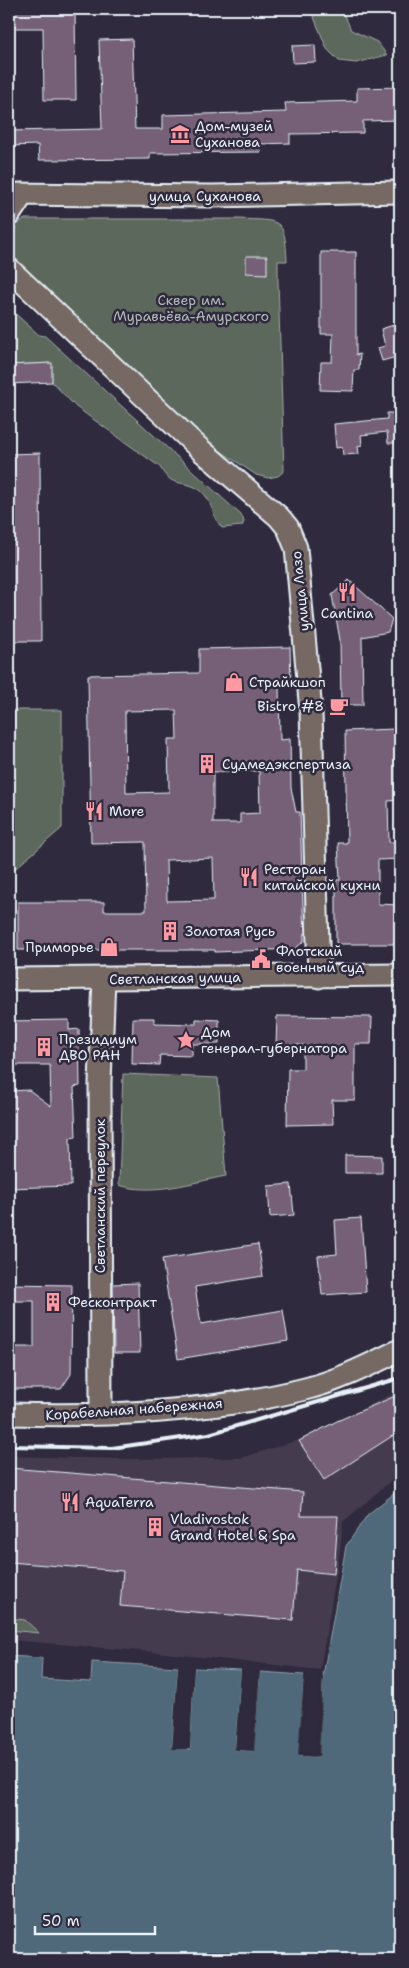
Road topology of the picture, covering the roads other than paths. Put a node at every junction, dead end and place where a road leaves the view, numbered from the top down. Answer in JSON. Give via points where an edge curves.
{"nodes":[{"id":1,"x":400,"y":192,"type":"edge"},
{"id":2,"x":16,"y":194,"type":"edge"},
{"id":3,"x":9,"y":215,"type":"edge"},
{"id":4,"x":9,"y":269,"type":"edge"},
{"id":5,"x":400,"y":975,"type":"edge"},
{"id":6,"x":318,"y":977,"type":"junction"},
{"id":7,"x":104,"y":978,"type":"junction"},
{"id":8,"x":9,"y":979,"type":"edge"},
{"id":9,"x":400,"y":1350,"type":"edge"},
{"id":10,"x":101,"y":1413,"type":"junction"},
{"id":11,"x":9,"y":1414,"type":"edge"}],
"edges":[{"from":1,"to":2,"type":"main road","name":"улица Суханова","via":[[212,196]]},
{"from":2,"to":3,"type":"main road"},
{"from":4,"to":6,"type":"main road","name":"улица Лазо","via":[[201,450],[265,504],[284,522],[293,538],[311,712]]},
{"from":5,"to":6,"type":"main road","name":"Светланская улица"},
{"from":6,"to":7,"type":"main road","name":"Светланская улица"},
{"from":7,"to":8,"type":"main road","name":"Светланская улица"},
{"from":7,"to":10,"type":"main road","name":"Светланский переулок","via":[[100,1083]]},
{"from":9,"to":10,"type":"main road","name":"Корабельная набережная","via":[[342,1377],[305,1389],[213,1406]]},
{"from":10,"to":11,"type":"main road","name":"Корабельная набережная"}]}
